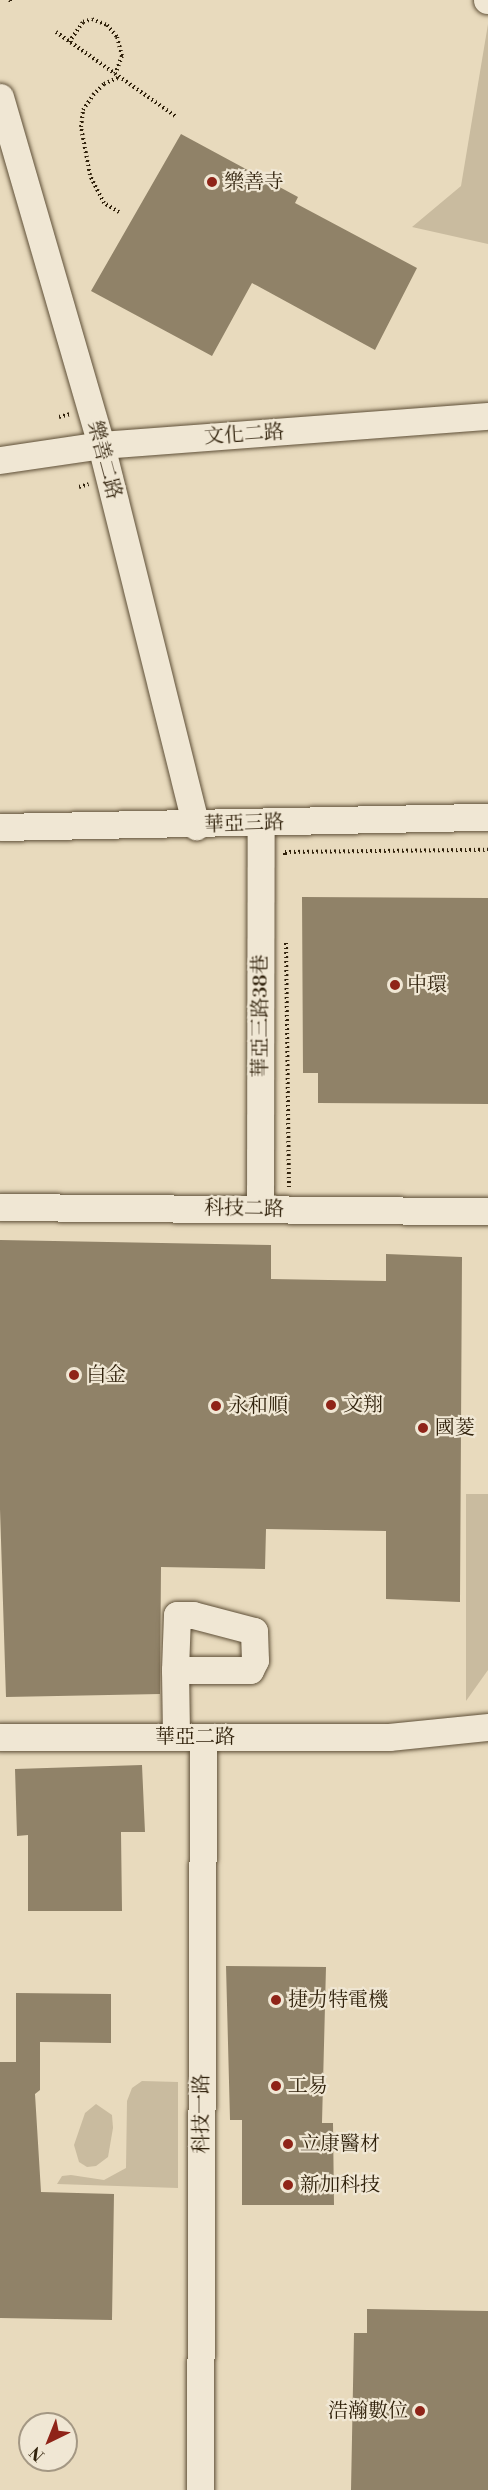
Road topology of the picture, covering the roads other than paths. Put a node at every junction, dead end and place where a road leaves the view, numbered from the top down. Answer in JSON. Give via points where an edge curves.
{"nodes":[{"id":1,"x":0,"y":97,"type":"edge"},
{"id":2,"x":488,"y":416,"type":"edge"},
{"id":3,"x":101,"y":446,"type":"junction"},
{"id":4,"x":0,"y":460,"type":"edge"},
{"id":5,"x":488,"y":817,"type":"edge"},
{"id":6,"x":261,"y":823,"type":"junction"},
{"id":7,"x":196,"y":826,"type":"junction"},
{"id":8,"x":0,"y":827,"type":"edge"},
{"id":9,"x":0,"y":1207,"type":"edge"},
{"id":10,"x":260,"y":1209,"type":"junction"},
{"id":11,"x":488,"y":1211,"type":"edge"},
{"id":12,"x":175,"y":1670,"type":"dead end"},
{"id":13,"x":488,"y":1727,"type":"edge"},
{"id":14,"x":0,"y":1737,"type":"edge"},
{"id":15,"x":176,"y":1737,"type":"junction"},
{"id":16,"x":389,"y":1737,"type":"junction"},
{"id":17,"x":203,"y":1738,"type":"junction"},
{"id":18,"x":488,"y":1746,"type":"edge"},
{"id":19,"x":200,"y":2490,"type":"edge"}],
"edges":[{"from":1,"to":3,"type":"street","name":"樂善二路"},
{"from":2,"to":3,"type":"street","name":"文化二路"},
{"from":3,"to":4,"type":"street","name":"文化二路"},
{"from":3,"to":7,"type":"street","name":"樂善二路"},
{"from":5,"to":6,"type":"street","name":"華亞三路"},
{"from":6,"to":7,"type":"street","name":"華亞三路"},
{"from":6,"to":10,"type":"street","name":"華亞三路38巷"},
{"from":7,"to":8,"type":"street","name":"華亞三路"},
{"from":9,"to":10,"type":"street","name":"科技二路"},
{"from":10,"to":11,"type":"street","name":"科技二路"},
{"from":12,"to":15,"type":"street"},
{"from":13,"to":16,"type":"street","name":"華亞二路"},
{"from":14,"to":15,"type":"street","name":"華亞二路"},
{"from":15,"to":17,"type":"street","name":"華亞二路"},
{"from":16,"to":17,"type":"street","name":"華亞二路"},
{"from":16,"to":18,"type":"street","name":"華亞二路"},
{"from":17,"to":19,"type":"street","name":"科技一路"}]}
